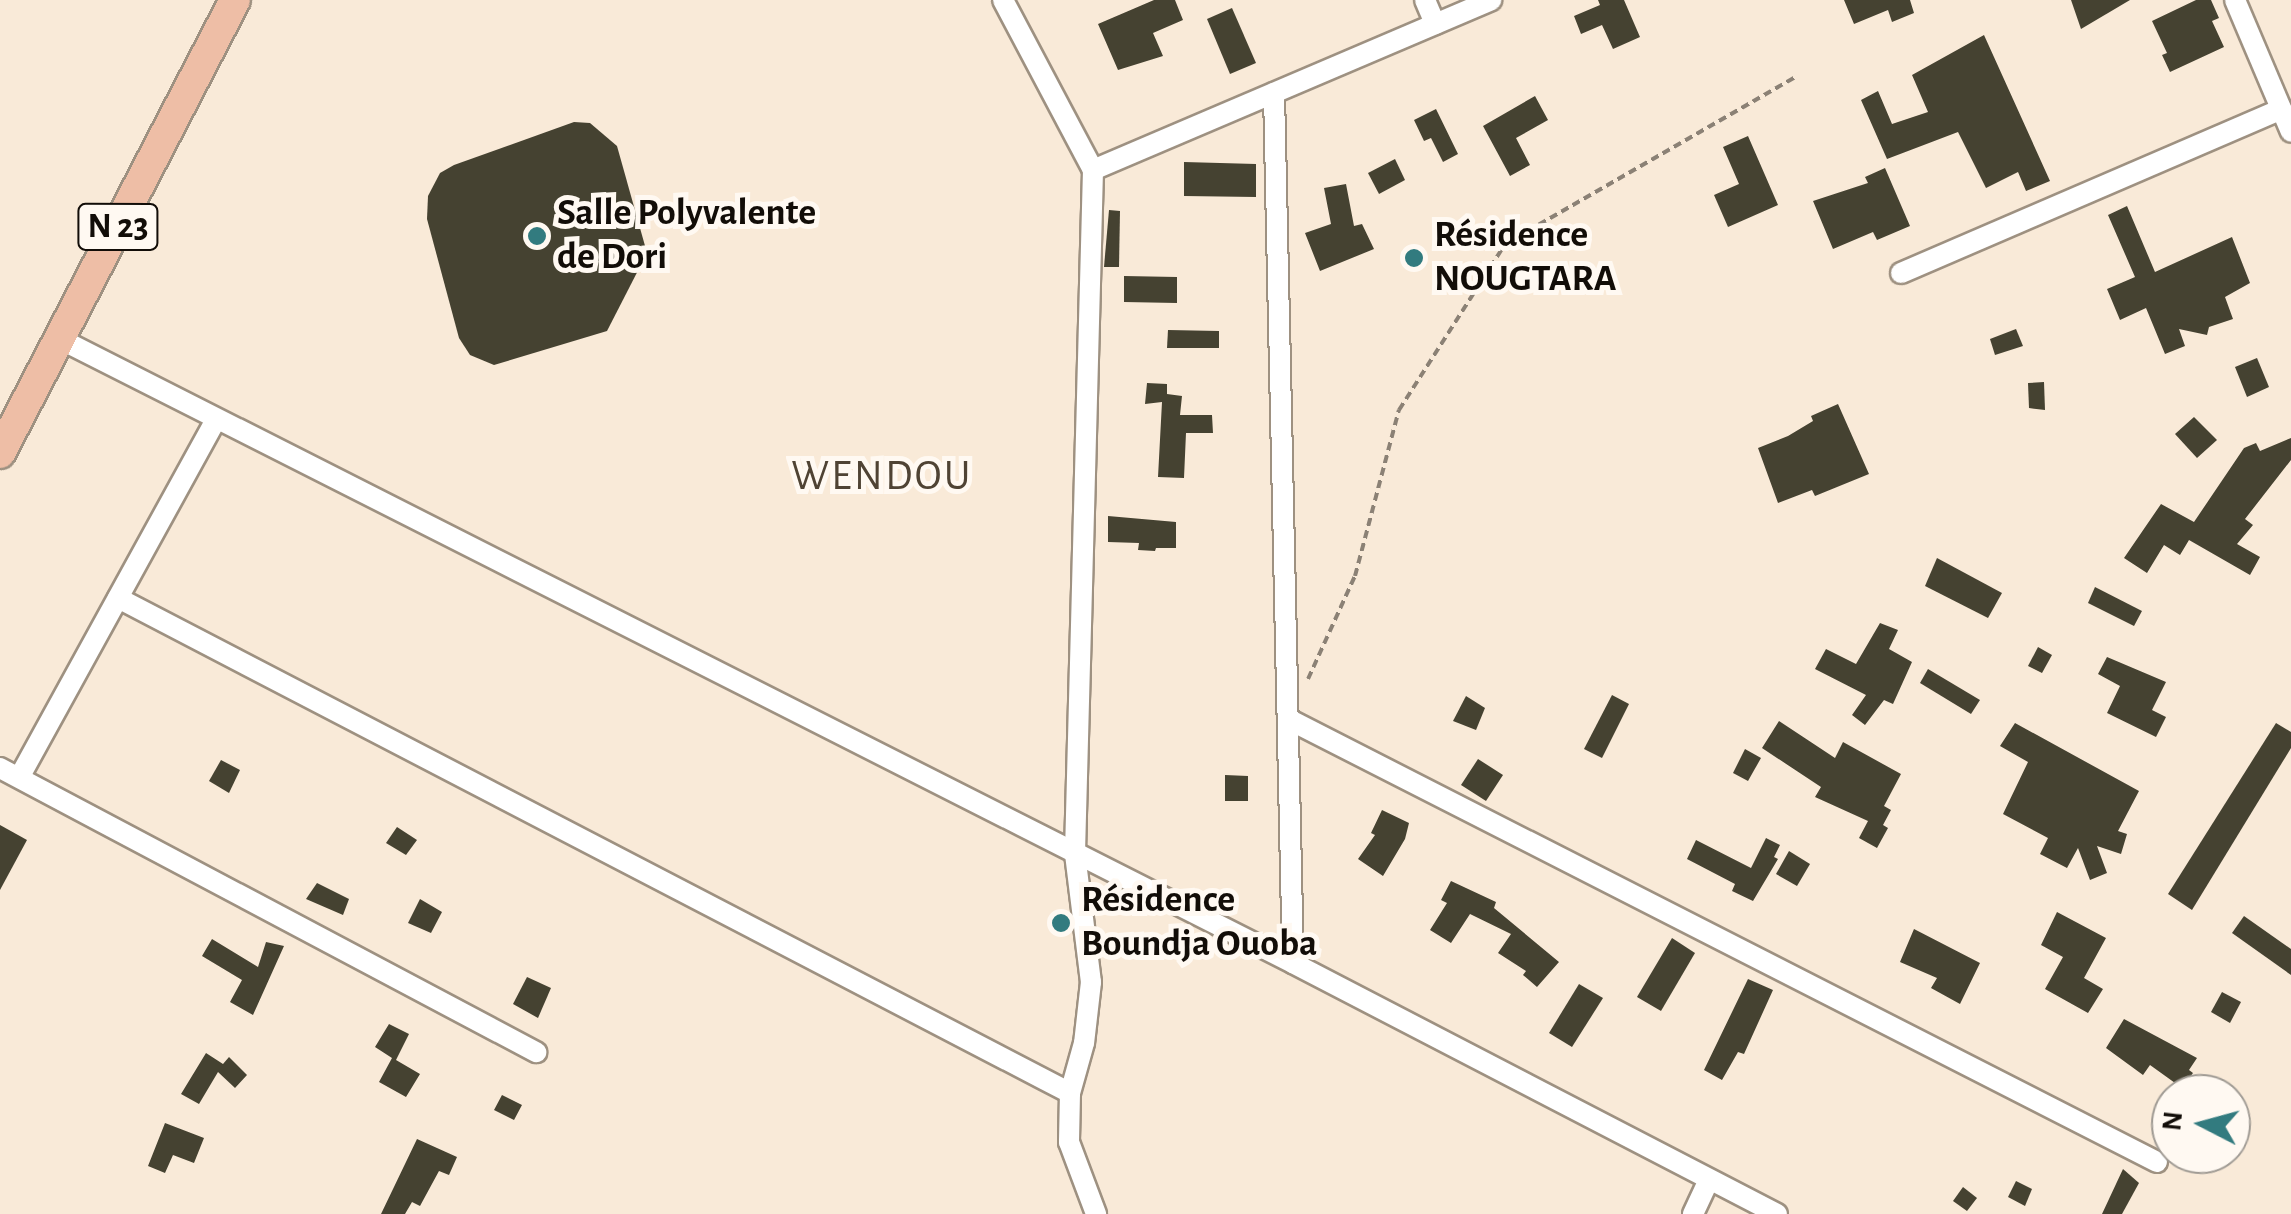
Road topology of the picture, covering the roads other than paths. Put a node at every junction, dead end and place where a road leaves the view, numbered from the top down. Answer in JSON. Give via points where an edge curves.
{"nodes":[{"id":1,"x":236,"y":0,"type":"edge"},
{"id":2,"x":1003,"y":0,"type":"edge"},
{"id":3,"x":1425,"y":0,"type":"edge"},
{"id":4,"x":1492,"y":0,"type":"edge"},
{"id":5,"x":2235,"y":0,"type":"edge"},
{"id":6,"x":1434,"y":24,"type":"junction"},
{"id":7,"x":1274,"y":93,"type":"junction"},
{"id":8,"x":2281,"y":109,"type":"junction"},
{"id":9,"x":2291,"y":132,"type":"edge"},
{"id":10,"x":1092,"y":170,"type":"junction"},
{"id":11,"x":1901,"y":273,"type":"dead end"},
{"id":12,"x":60,"y":339,"type":"junction"},
{"id":13,"x":216,"y":420,"type":"junction"},
{"id":14,"x":0,"y":454,"type":"edge"},
{"id":15,"x":118,"y":598,"type":"junction"},
{"id":16,"x":1290,"y":720,"type":"junction"},
{"id":17,"x":10,"y":772,"type":"edge"},
{"id":18,"x":1075,"y":854,"type":"junction"},
{"id":19,"x":1294,"y":963,"type":"junction"},
{"id":20,"x":536,"y":1052,"type":"dead end"},
{"id":21,"x":1070,"y":1093,"type":"junction"},
{"id":22,"x":2151,"y":1159,"type":"edge"},
{"id":23,"x":1709,"y":1180,"type":"junction"},
{"id":24,"x":1096,"y":1214,"type":"edge"},
{"id":25,"x":1693,"y":1214,"type":"edge"},
{"id":26,"x":1777,"y":1214,"type":"edge"}],
"edges":[{"from":1,"to":12,"type":"main road","number":"N 23"},
{"from":2,"to":10,"type":"street"},
{"from":3,"to":6,"type":"street"},
{"from":4,"to":6,"type":"street"},
{"from":5,"to":8,"type":"street"},
{"from":6,"to":7,"type":"street"},
{"from":7,"to":10,"type":"street"},
{"from":7,"to":16,"type":"street"},
{"from":8,"to":9,"type":"street"},
{"from":8,"to":11,"type":"street"},
{"from":10,"to":18,"type":"street"},
{"from":12,"to":13,"type":"street"},
{"from":12,"to":14,"type":"main road","number":"N 23"},
{"from":13,"to":15,"type":"street"},
{"from":13,"to":18,"type":"street"},
{"from":15,"to":17,"type":"street"},
{"from":15,"to":21,"type":"street"},
{"from":16,"to":19,"type":"street"},
{"from":16,"to":22,"type":"street"},
{"from":17,"to":20,"type":"street"},
{"from":18,"to":19,"type":"street"},
{"from":18,"to":21,"type":"street","via":[[1091,982]]},
{"from":19,"to":23,"type":"street"},
{"from":21,"to":24,"type":"street","via":[[1069,1142]]},
{"from":23,"to":25,"type":"street"},
{"from":23,"to":26,"type":"street"}]}
